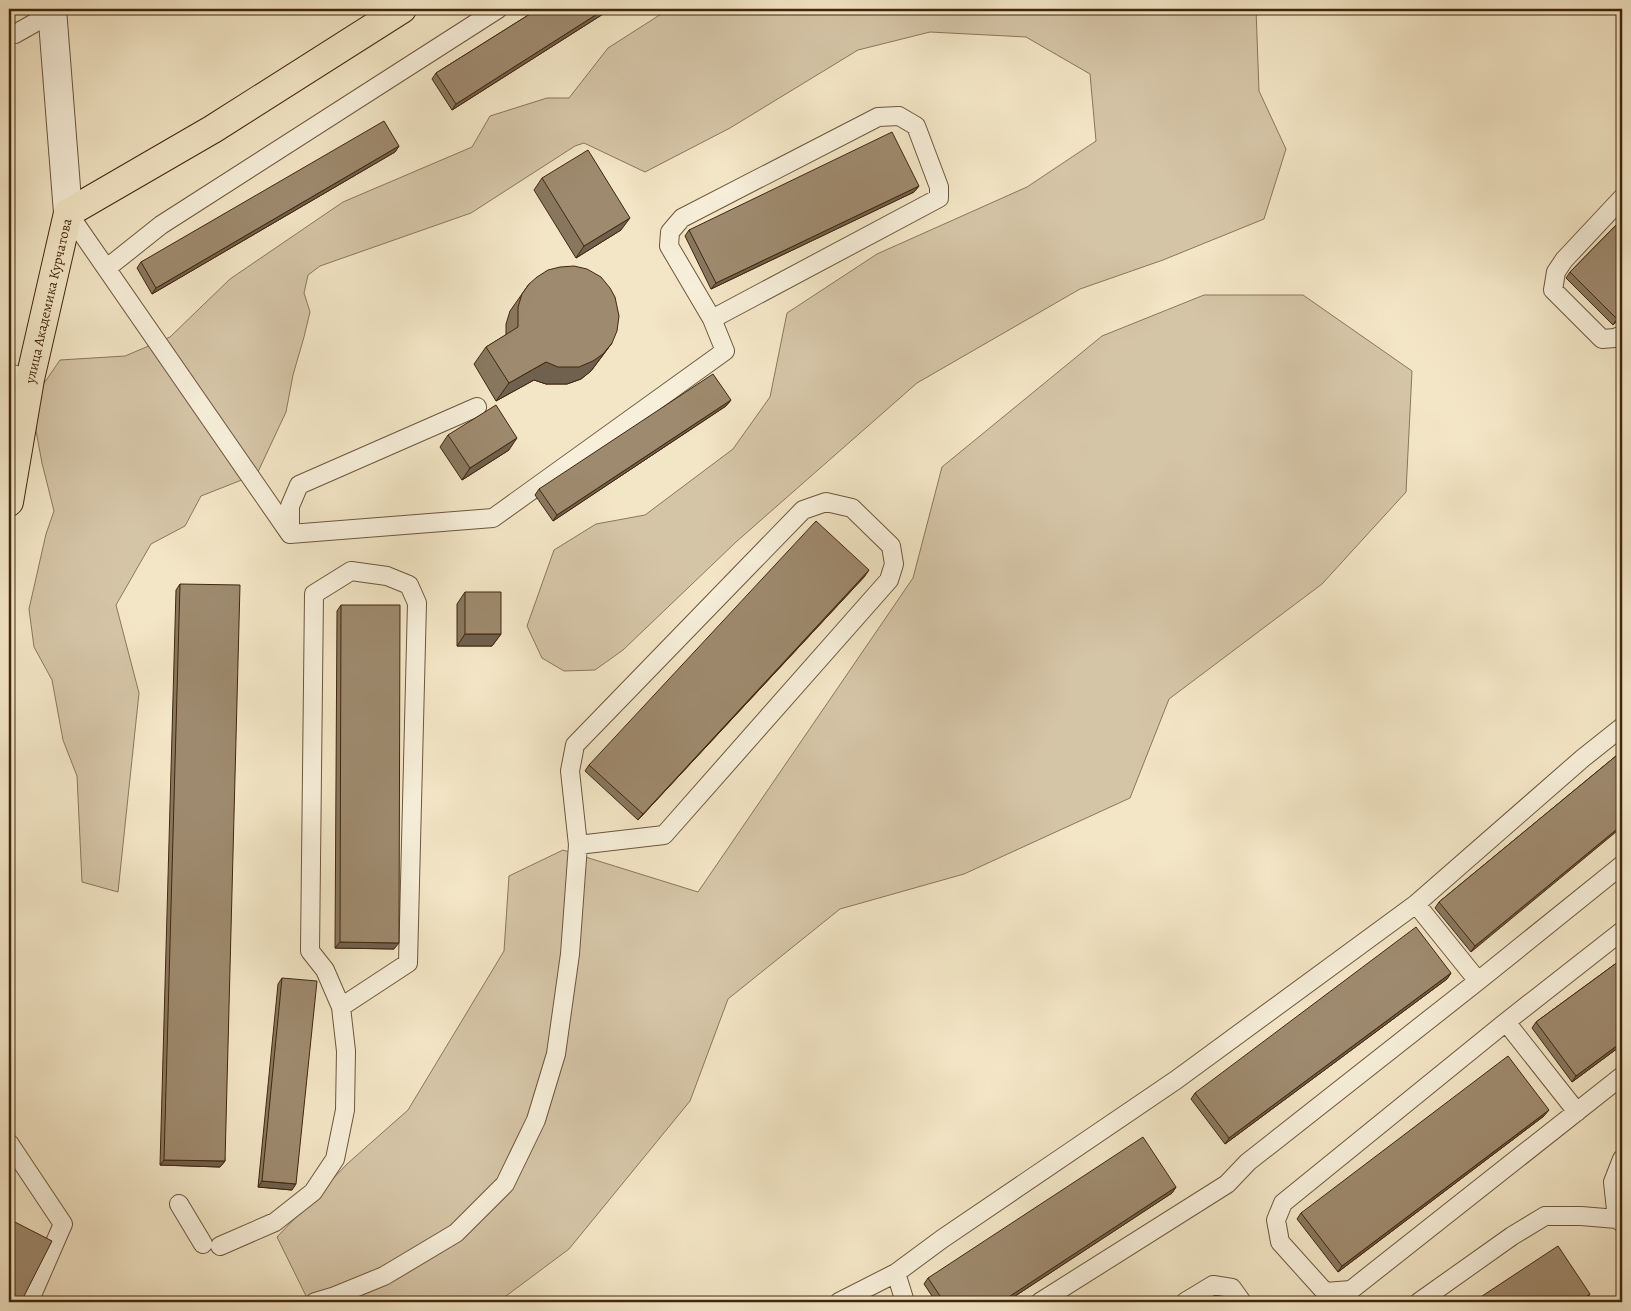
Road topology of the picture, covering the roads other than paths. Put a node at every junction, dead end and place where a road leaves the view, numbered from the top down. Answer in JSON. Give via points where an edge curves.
{"nodes":[{"id":1,"x":402,"y":9,"type":"edge"},
{"id":2,"x":498,"y":9,"type":"edge"},
{"id":3,"x":52,"y":11,"type":"edge"},
{"id":4,"x":9,"y":35,"type":"edge"},
{"id":5,"x":1622,"y":198,"type":"edge"},
{"id":6,"x":68,"y":214,"type":"junction"},
{"id":7,"x":107,"y":268,"type":"junction"},
{"id":8,"x":712,"y":319,"type":"junction"},
{"id":9,"x":1622,"y":335,"type":"edge"},
{"id":10,"x":19,"y":376,"type":"edge"},
{"id":11,"x":477,"y":407,"type":"dead end"},
{"id":12,"x":10,"y":488,"type":"edge"},
{"id":13,"x":290,"y":534,"type":"junction"},
{"id":14,"x":1622,"y":727,"type":"edge"},
{"id":15,"x":578,"y":844,"type":"junction"},
{"id":16,"x":1622,"y":864,"type":"edge"},
{"id":17,"x":1416,"y":904,"type":"junction"},
{"id":18,"x":1622,"y":931,"type":"edge"},
{"id":19,"x":1478,"y":982,"type":"junction"},
{"id":20,"x":341,"y":1007,"type":"junction"},
{"id":21,"x":1506,"y":1022,"type":"junction"},
{"id":22,"x":1622,"y":1076,"type":"edge"},
{"id":23,"x":1577,"y":1112,"type":"junction"},
{"id":24,"x":9,"y":1143,"type":"edge"},
{"id":25,"x":1622,"y":1159,"type":"edge"},
{"id":26,"x":179,"y":1204,"type":"dead end"},
{"id":27,"x":1620,"y":1221,"type":"edge"},
{"id":28,"x":896,"y":1273,"type":"junction"},
{"id":29,"x":29,"y":1302,"type":"edge"},
{"id":30,"x":315,"y":1302,"type":"edge"},
{"id":31,"x":839,"y":1302,"type":"edge"},
{"id":32,"x":905,"y":1302,"type":"edge"},
{"id":33,"x":1040,"y":1302,"type":"edge"},
{"id":34,"x":1185,"y":1302,"type":"edge"},
{"id":35,"x":1242,"y":1302,"type":"edge"},
{"id":36,"x":1418,"y":1302,"type":"edge"}],
"edges":[{"from":1,"to":6,"type":"main road","via":[[213,129]]},
{"from":2,"to":7,"type":"lane","via":[[161,225]]},
{"from":3,"to":4,"type":"lane"},
{"from":3,"to":6,"type":"street","name":"улица Академика Курчатова"},
{"from":5,"to":9,"type":"lane","via":[[1564,260],[1556,272],[1553,290],[1602,339]]},
{"from":6,"to":7,"type":"lane"},
{"from":6,"to":10,"type":"main road","name":"улица Академика Курчатова"},
{"from":7,"to":13,"type":"lane"},
{"from":8,"to":8,"type":"lane","via":[[669,246],[670,232],[682,218],[878,117],[898,116],[916,126],[939,187],[939,198]]},
{"from":8,"to":13,"type":"lane","via":[[725,351],[493,518]]},
{"from":10,"to":12,"type":"main road","name":"улица Академика Курчатова"},
{"from":11,"to":13,"type":"lane","via":[[298,485],[290,506]]},
{"from":14,"to":17,"type":"lane"},
{"from":15,"to":15,"type":"lane","via":[[570,771],[575,745],[803,510],[826,502],[852,508],[891,546],[894,564],[889,580],[664,835]]},
{"from":15,"to":30,"type":"lane","via":[[570,954],[556,1054],[536,1120],[505,1184],[456,1233],[384,1276]]},
{"from":16,"to":19,"type":"lane"},
{"from":17,"to":19,"type":"lane"},
{"from":17,"to":28,"type":"lane","via":[[1176,1080],[942,1238]]},
{"from":18,"to":21,"type":"lane"},
{"from":19,"to":33,"type":"lane","via":[[1248,1162],[1227,1184]]},
{"from":20,"to":20,"type":"lane","via":[[325,970],[310,951],[314,594],[351,571],[387,576],[409,585],[418,603],[408,962]]},
{"from":20,"to":26,"type":"lane","via":[[346,1051],[345,1110],[335,1159],[313,1192],[275,1222],[212,1245]]},
{"from":21,"to":23,"type":"lane"},
{"from":21,"to":23,"type":"lane","via":[[1283,1203],[1276,1220],[1280,1242],[1325,1292],[1351,1290]]},
{"from":22,"to":23,"type":"lane"},
{"from":24,"to":29,"type":"lane","via":[[63,1224]]},
{"from":25,"to":27,"type":"lane","via":[[1614,1182]]},
{"from":27,"to":36,"type":"lane","via":[[1545,1216]]},
{"from":28,"to":31,"type":"lane"},
{"from":28,"to":32,"type":"lane"},
{"from":34,"to":35,"type":"lane","via":[[1213,1285],[1232,1288]]}]}
